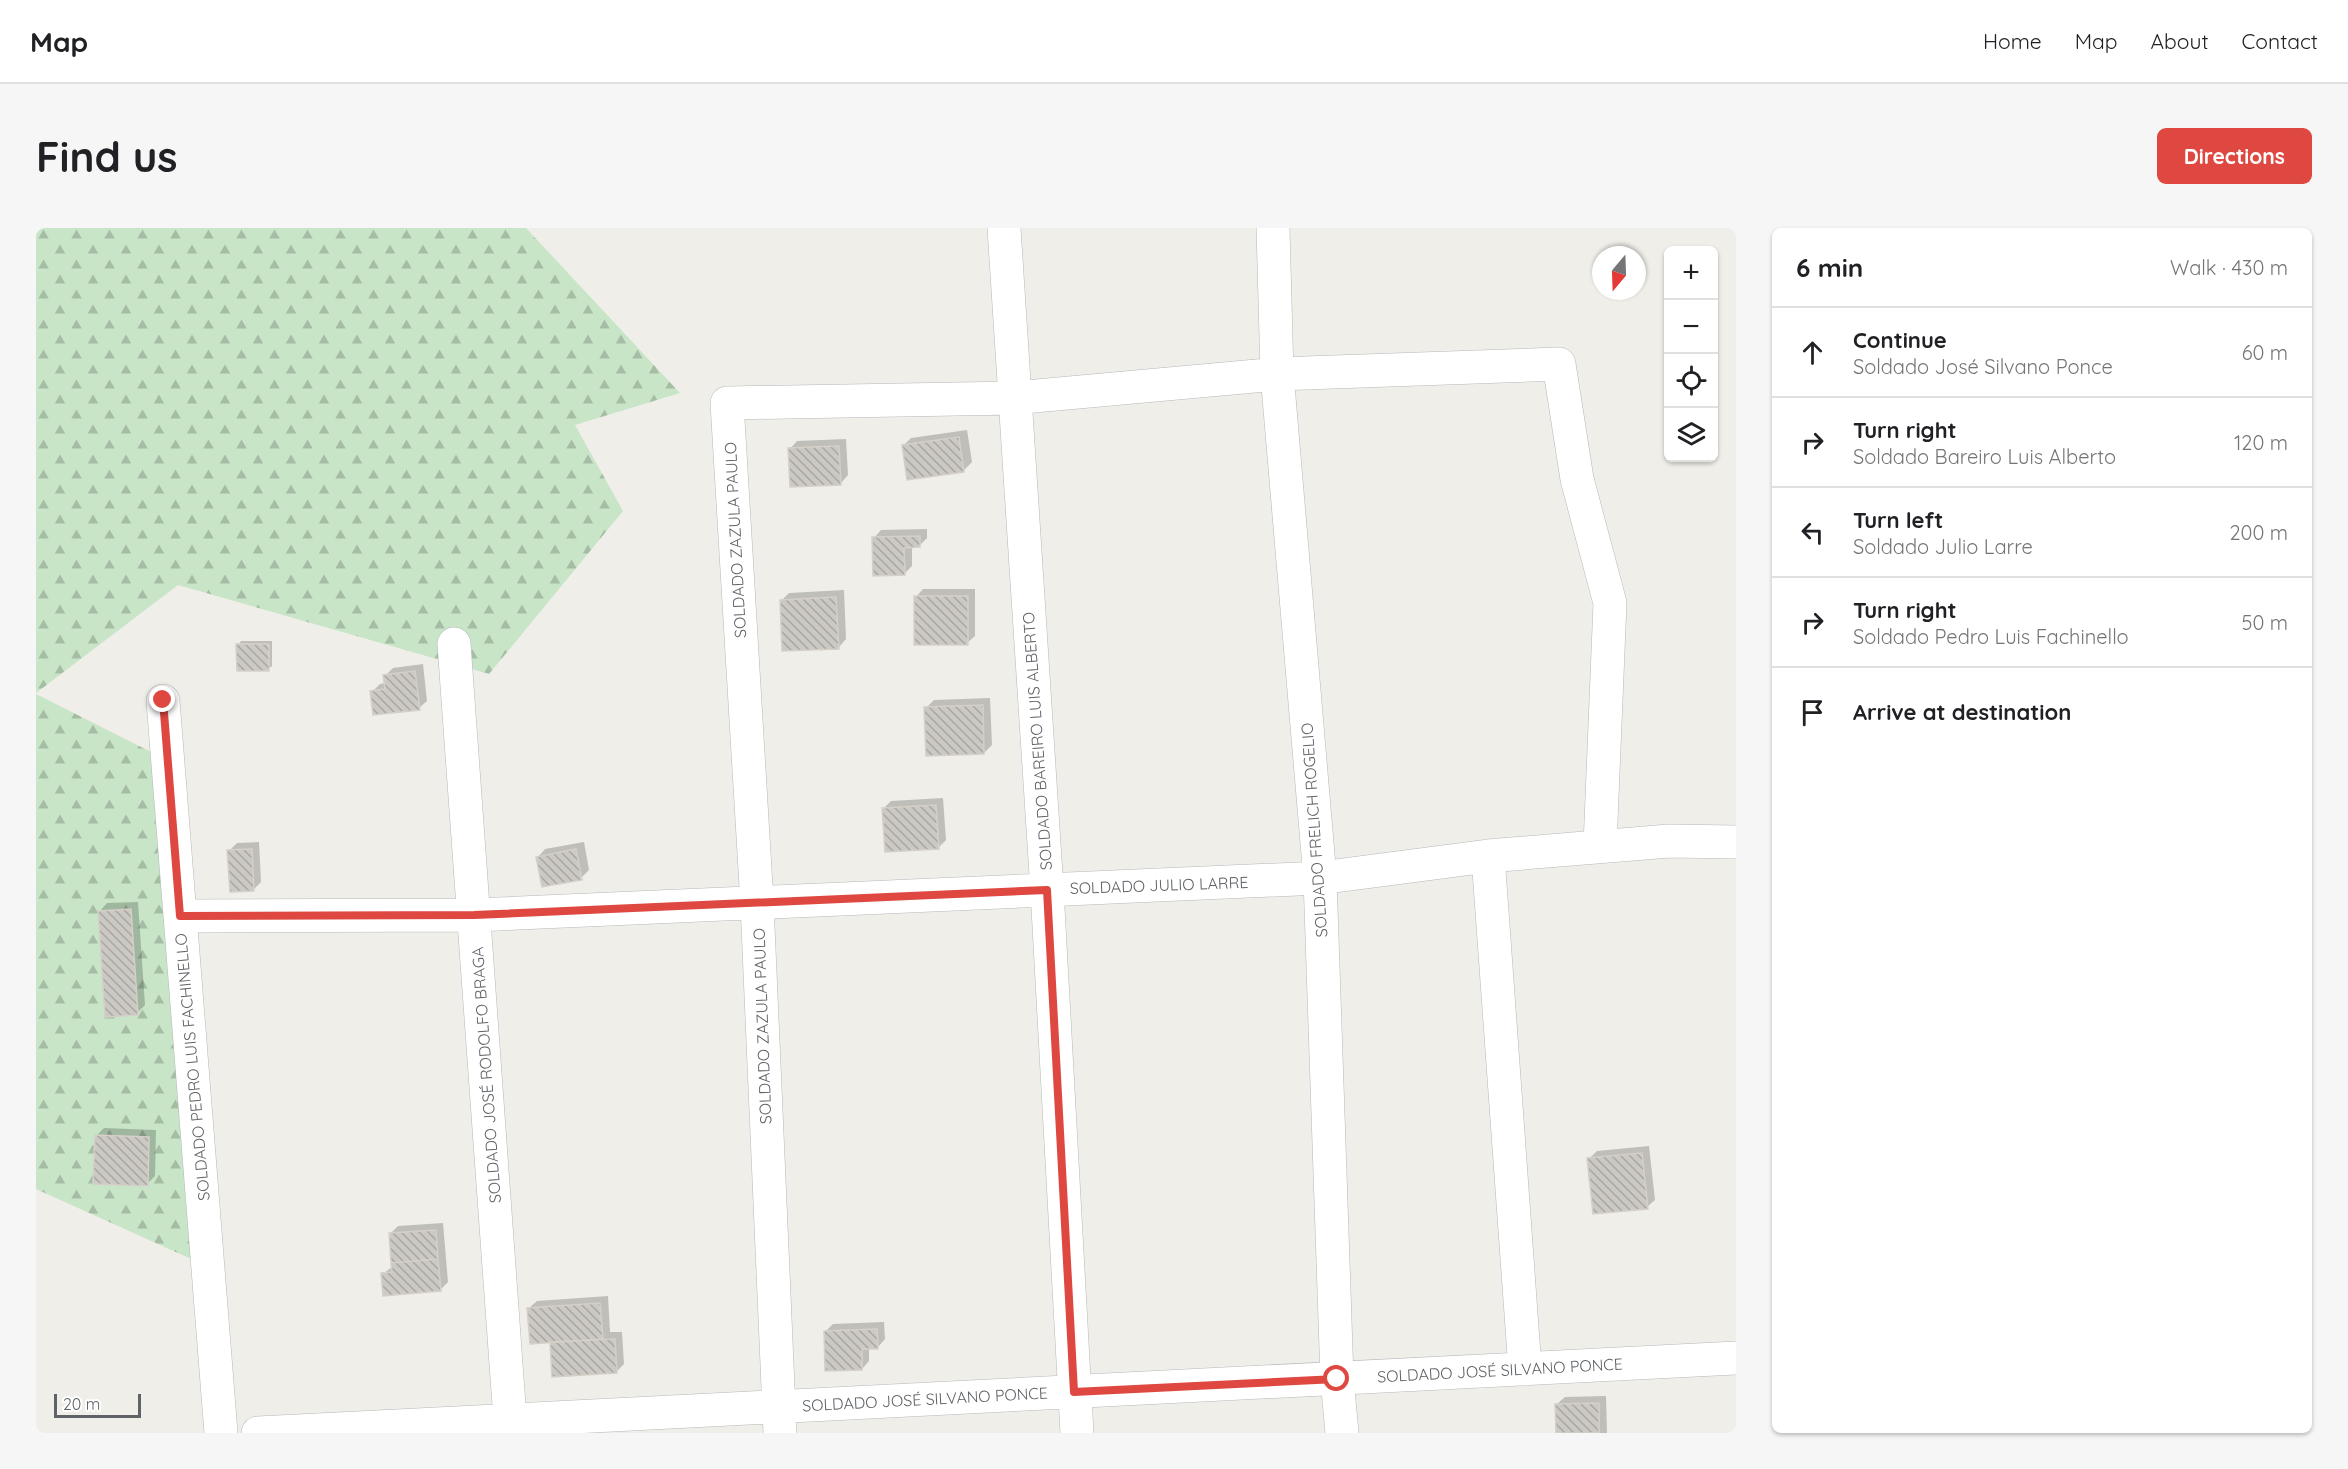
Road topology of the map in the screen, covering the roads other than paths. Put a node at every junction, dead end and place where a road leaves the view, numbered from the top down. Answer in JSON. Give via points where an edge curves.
{"nodes":[{"id":1,"x":1004,"y":228,"type":"edge"},
{"id":2,"x":1273,"y":228,"type":"edge"},
{"id":3,"x":1277,"y":374,"type":"junction"},
{"id":4,"x":1014,"y":398,"type":"junction"},
{"id":5,"x":454,"y":644,"type":"dead end"},
{"id":6,"x":163,"y":700,"type":"dead end"},
{"id":7,"x":1736,"y":842,"type":"edge"},
{"id":8,"x":1600,"y":846,"type":"junction"},
{"id":9,"x":1488,"y":856,"type":"junction"},
{"id":10,"x":1320,"y":878,"type":"junction"},
{"id":11,"x":1047,"y":890,"type":"junction"},
{"id":12,"x":757,"y":903,"type":"junction"},
{"id":13,"x":474,"y":915,"type":"junction"},
{"id":14,"x":180,"y":916,"type":"junction"},
{"id":15,"x":1736,"y":1358,"type":"edge"},
{"id":16,"x":1526,"y":1369,"type":"junction"},
{"id":17,"x":1337,"y":1379,"type":"junction"},
{"id":18,"x":1074,"y":1392,"type":"junction"},
{"id":19,"x":779,"y":1420,"type":"edge"},
{"id":20,"x":511,"y":1427,"type":"edge"},
{"id":21,"x":221,"y":1433,"type":"edge"},
{"id":22,"x":258,"y":1433,"type":"edge"},
{"id":23,"x":1077,"y":1433,"type":"edge"},
{"id":24,"x":1342,"y":1433,"type":"edge"}],
"edges":[{"from":1,"to":4,"type":"street","name":"SOLDADO BAREIRO LUIS ALBERTO"},
{"from":2,"to":3,"type":"street","name":"SOLDADO FRELICH ROGELIO"},
{"from":3,"to":4,"type":"street"},
{"from":3,"to":8,"type":"street","via":[[1558,364],[1577,478],[1610,603]]},
{"from":3,"to":10,"type":"street","name":"SOLDADO FRELICH ROGELIO"},
{"from":4,"to":11,"type":"street","name":"SOLDADO BAREIRO LUIS ALBERTO"},
{"from":4,"to":12,"type":"street","name":"SOLDADO ZAZULA PAULO","via":[[727,403]]},
{"from":5,"to":13,"type":"street","name":"SOLDADO JOSÉ RODOLFO BRAGA"},
{"from":6,"to":14,"type":"street","name":"SOLDADO PEDRO LUIS FACHINELLO"},
{"from":7,"to":8,"type":"street","name":"SOLDADO JULIO LARRE"},
{"from":8,"to":9,"type":"street","name":"SOLDADO JULIO LARRE"},
{"from":9,"to":10,"type":"street","name":"SOLDADO JULIO LARRE"},
{"from":9,"to":16,"type":"street"},
{"from":10,"to":11,"type":"street","name":"SOLDADO JULIO LARRE"},
{"from":10,"to":17,"type":"street","name":"SOLDADO FRELICH ROGELIO"},
{"from":11,"to":12,"type":"street","name":"SOLDADO JULIO LARRE"},
{"from":11,"to":18,"type":"street","name":"SOLDADO BAREIRO LUIS ALBERTO"},
{"from":12,"to":13,"type":"street","name":"SOLDADO JULIO LARRE"},
{"from":12,"to":19,"type":"street","name":"SOLDADO ZAZULA PAULO"},
{"from":13,"to":14,"type":"street","name":"SOLDADO JULIO LARRE"},
{"from":13,"to":20,"type":"street","name":"SOLDADO JOSÉ RODOLFO BRAGA"},
{"from":14,"to":21,"type":"street","name":"SOLDADO PEDRO LUIS FACHINELLO"},
{"from":15,"to":16,"type":"street","name":"SOLDADO JOSÉ SILVANO PONCE"},
{"from":16,"to":17,"type":"street","name":"SOLDADO JOSÉ SILVANO PONCE"},
{"from":17,"to":18,"type":"street","name":"SOLDADO JOSÉ SILVANO PONCE"},
{"from":17,"to":24,"type":"street","name":"SOLDADO FRELICH ROGELIO"},
{"from":18,"to":19,"type":"street","name":"SOLDADO JOSÉ SILVANO PONCE"},
{"from":18,"to":23,"type":"street","name":"SOLDADO BAREIRO LUIS ALBERTO"},
{"from":19,"to":20,"type":"street","name":"SOLDADO JOSÉ SILVANO PONCE"},
{"from":20,"to":22,"type":"street","name":"SOLDADO JOSÉ SILVANO PONCE"}]}
